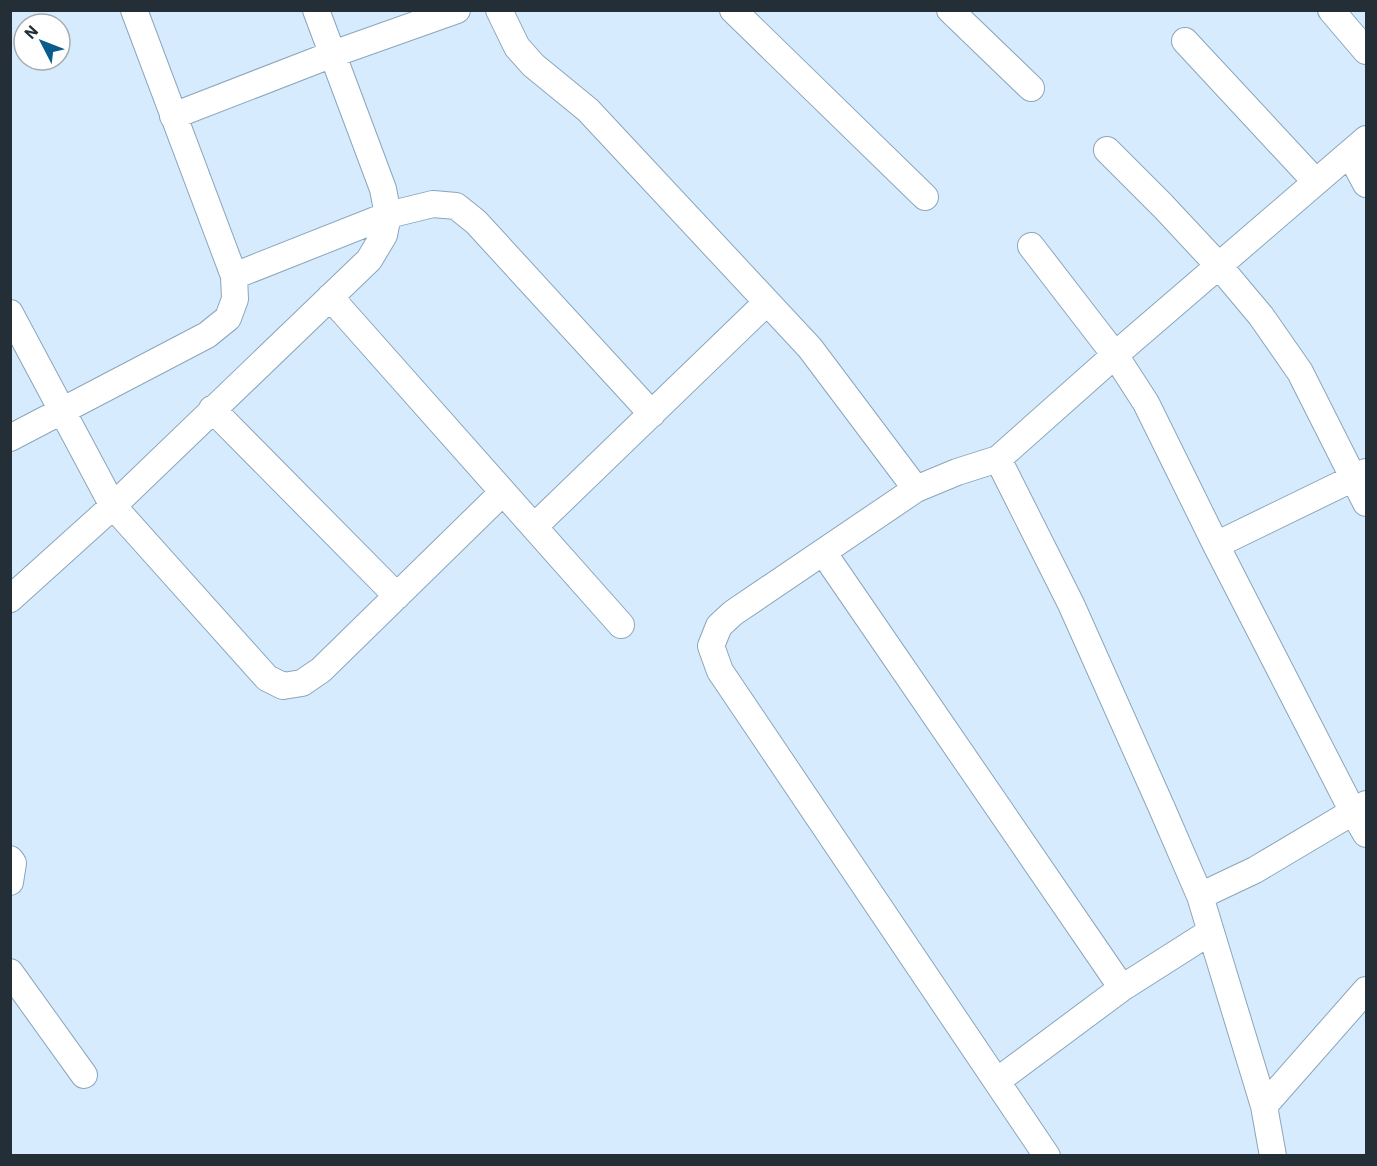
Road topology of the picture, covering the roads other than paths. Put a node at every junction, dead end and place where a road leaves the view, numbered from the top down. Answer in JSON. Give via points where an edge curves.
{"nodes":[{"id":1,"x":134,"y":10,"type":"edge"},
{"id":2,"x":316,"y":10,"type":"edge"},
{"id":3,"x":457,"y":10,"type":"edge"},
{"id":4,"x":499,"y":10,"type":"edge"},
{"id":5,"x":950,"y":10,"type":"edge"},
{"id":6,"x":1331,"y":10,"type":"edge"},
{"id":7,"x":746,"y":15,"type":"edge"},
{"id":8,"x":1185,"y":41,"type":"dead end"},
{"id":9,"x":1366,"y":51,"type":"edge"},
{"id":10,"x":333,"y":54,"type":"junction"},
{"id":11,"x":1031,"y":88,"type":"dead end"},
{"id":12,"x":173,"y":116,"type":"junction"},
{"id":13,"x":1358,"y":146,"type":"edge"},
{"id":14,"x":1107,"y":150,"type":"dead end"},
{"id":15,"x":1316,"y":182,"type":"junction"},
{"id":16,"x":1366,"y":184,"type":"edge"},
{"id":17,"x":926,"y":197,"type":"dead end"},
{"id":18,"x":388,"y":215,"type":"junction"},
{"id":19,"x":1031,"y":246,"type":"dead end"},
{"id":20,"x":1218,"y":266,"type":"junction"},
{"id":21,"x":234,"y":276,"type":"junction"},
{"id":22,"x":330,"y":297,"type":"junction"},
{"id":23,"x":767,"y":302,"type":"junction"},
{"id":24,"x":10,"y":313,"type":"edge"},
{"id":25,"x":1115,"y":355,"type":"junction"},
{"id":26,"x":212,"y":409,"type":"junction"},
{"id":27,"x":62,"y":410,"type":"junction"},
{"id":28,"x":652,"y":414,"type":"junction"},
{"id":29,"x":10,"y":438,"type":"edge"},
{"id":30,"x":998,"y":459,"type":"junction"},
{"id":31,"x":1360,"y":475,"type":"edge"},
{"id":32,"x":916,"y":489,"type":"junction"},
{"id":33,"x":503,"y":492,"type":"junction"},
{"id":34,"x":1366,"y":504,"type":"edge"},
{"id":35,"x":113,"y":506,"type":"junction"},
{"id":36,"x":534,"y":527,"type":"junction"},
{"id":37,"x":1216,"y":545,"type":"junction"},
{"id":38,"x":823,"y":552,"type":"junction"},
{"id":39,"x":397,"y":596,"type":"junction"},
{"id":40,"x":10,"y":599,"type":"edge"},
{"id":41,"x":621,"y":625,"type":"dead end"},
{"id":42,"x":1360,"y":808,"type":"edge"},
{"id":43,"x":1366,"y":834,"type":"edge"},
{"id":44,"x":10,"y":859,"type":"edge"},
{"id":45,"x":10,"y":882,"type":"edge"},
{"id":46,"x":1200,"y":896,"type":"junction"},
{"id":47,"x":1210,"y":932,"type":"junction"},
{"id":48,"x":10,"y":972,"type":"edge"},
{"id":49,"x":1122,"y":988,"type":"junction"},
{"id":50,"x":1366,"y":990,"type":"edge"},
{"id":51,"x":84,"y":1075,"type":"dead end"},
{"id":52,"x":997,"y":1082,"type":"junction"},
{"id":53,"x":1264,"y":1106,"type":"junction"},
{"id":54,"x":1047,"y":1155,"type":"edge"},
{"id":55,"x":1273,"y":1155,"type":"edge"}],
"edges":[{"from":1,"to":12,"type":"street"},
{"from":2,"to":10,"type":"street"},
{"from":3,"to":10,"type":"street"},
{"from":4,"to":23,"type":"street","via":[[518,47],[533,65],[588,110]]},
{"from":5,"to":11,"type":"street"},
{"from":6,"to":9,"type":"street"},
{"from":7,"to":17,"type":"street"},
{"from":8,"to":15,"type":"street"},
{"from":10,"to":12,"type":"street"},
{"from":10,"to":18,"type":"street","via":[[383,189]]},
{"from":12,"to":21,"type":"street"},
{"from":13,"to":15,"type":"street"},
{"from":13,"to":16,"type":"street"},
{"from":14,"to":20,"type":"street"},
{"from":15,"to":20,"type":"street"},
{"from":18,"to":21,"type":"street"},
{"from":18,"to":22,"type":"street","via":[[384,235],[369,260]]},
{"from":18,"to":28,"type":"street","via":[[433,204],[456,206],[476,222]]},
{"from":19,"to":25,"type":"street"},
{"from":20,"to":25,"type":"street"},
{"from":20,"to":31,"type":"street","via":[[1261,316],[1300,372]]},
{"from":21,"to":27,"type":"street","via":[[235,299],[228,318],[207,335]]},
{"from":22,"to":26,"type":"street"},
{"from":22,"to":33,"type":"street"},
{"from":23,"to":28,"type":"street"},
{"from":23,"to":32,"type":"street","via":[[810,348]]},
{"from":24,"to":27,"type":"street"},
{"from":25,"to":30,"type":"street"},
{"from":25,"to":37,"type":"street","via":[[1146,403]]},
{"from":26,"to":35,"type":"street"},
{"from":26,"to":39,"type":"street"},
{"from":27,"to":29,"type":"street"},
{"from":27,"to":35,"type":"street"},
{"from":28,"to":36,"type":"street"},
{"from":30,"to":32,"type":"street"},
{"from":30,"to":46,"type":"street","via":[[1071,604]]},
{"from":31,"to":34,"type":"street"},
{"from":31,"to":37,"type":"street"},
{"from":32,"to":38,"type":"street"},
{"from":33,"to":36,"type":"street"},
{"from":33,"to":39,"type":"street"},
{"from":35,"to":39,"type":"street","via":[[267,678],[283,686],[302,683],[321,670]]},
{"from":35,"to":40,"type":"street"},
{"from":36,"to":41,"type":"street"},
{"from":37,"to":42,"type":"street"},
{"from":38,"to":49,"type":"street"},
{"from":38,"to":52,"type":"street","via":[[733,612],[719,626],[711,646],[720,671]]},
{"from":42,"to":43,"type":"street"},
{"from":42,"to":46,"type":"street","via":[[1255,870]]},
{"from":44,"to":45,"type":"street"},
{"from":46,"to":47,"type":"street"},
{"from":47,"to":49,"type":"street"},
{"from":47,"to":53,"type":"street"},
{"from":48,"to":51,"type":"street"},
{"from":49,"to":52,"type":"street"},
{"from":50,"to":53,"type":"street"},
{"from":52,"to":54,"type":"street"},
{"from":53,"to":55,"type":"street"}]}
